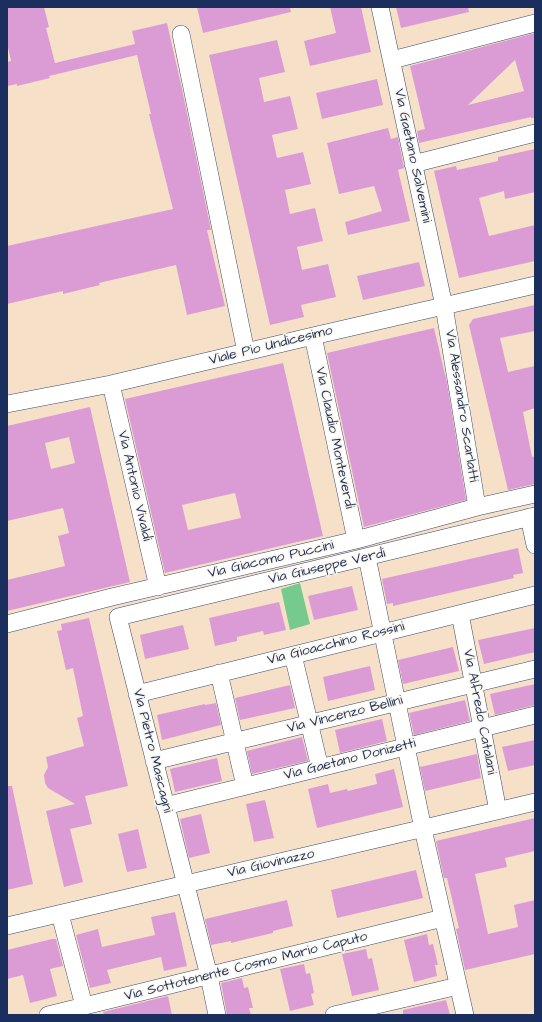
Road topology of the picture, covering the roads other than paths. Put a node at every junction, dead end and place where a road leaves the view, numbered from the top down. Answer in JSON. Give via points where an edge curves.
{"nodes":[{"id":1,"x":380,"y":7,"type":"edge"},
{"id":2,"x":535,"y":23,"type":"edge"},
{"id":3,"x":181,"y":34,"type":"dead end"},
{"id":4,"x":392,"y":60,"type":"junction"},
{"id":5,"x":535,"y":133,"type":"edge"},
{"id":6,"x":413,"y":164,"type":"junction"},
{"id":7,"x":535,"y":285,"type":"edge"},
{"id":8,"x":444,"y":306,"type":"junction"},
{"id":9,"x":313,"y":336,"type":"junction"},
{"id":10,"x":246,"y":352,"type":"junction"},
{"id":11,"x":111,"y":384,"type":"junction"},
{"id":12,"x":7,"y":404,"type":"edge"},
{"id":13,"x":535,"y":494,"type":"edge"},
{"id":14,"x":477,"y":507,"type":"junction"},
{"id":15,"x":532,"y":517,"type":"edge"},
{"id":16,"x":356,"y":540,"type":"junction"},
{"id":17,"x":535,"y":544,"type":"edge"},
{"id":18,"x":367,"y":557,"type":"junction"},
{"id":19,"x":158,"y":587,"type":"junction"},
{"id":20,"x":535,"y":595,"type":"edge"},
{"id":21,"x":460,"y":614,"type":"junction"},
{"id":22,"x":118,"y":617,"type":"joint"},
{"id":23,"x":7,"y":624,"type":"edge"},
{"id":24,"x":383,"y":633,"type":"junction"},
{"id":25,"x":293,"y":655,"type":"junction"},
{"id":26,"x":535,"y":669,"type":"edge"},
{"id":27,"x":219,"y":673,"type":"junction"},
{"id":28,"x":474,"y":684,"type":"junction"},
{"id":29,"x":137,"y":694,"type":"junction"},
{"id":30,"x":397,"y":702,"type":"junction"},
{"id":31,"x":535,"y":715,"type":"edge"},
{"id":32,"x":309,"y":724,"type":"junction"},
{"id":33,"x":482,"y":728,"type":"junction"},
{"id":34,"x":235,"y":741,"type":"junction"},
{"id":35,"x":407,"y":747,"type":"junction"},
{"id":36,"x":154,"y":761,"type":"junction"},
{"id":37,"x":320,"y":768,"type":"junction"},
{"id":38,"x":245,"y":786,"type":"junction"},
{"id":39,"x":535,"y":802,"type":"edge"},
{"id":40,"x":165,"y":806,"type":"junction"},
{"id":41,"x":498,"y":811,"type":"junction"},
{"id":42,"x":423,"y":829,"type":"junction"},
{"id":43,"x":185,"y":884,"type":"junction"},
{"id":44,"x":60,"y":914,"type":"junction"},
{"id":45,"x":444,"y":918,"type":"junction"},
{"id":46,"x":7,"y":926,"type":"edge"},
{"id":47,"x":208,"y":976,"type":"junction"},
{"id":48,"x":458,"y":986,"type":"junction"},
{"id":49,"x":93,"y":1008,"type":"edge"},
{"id":50,"x":48,"y":1015,"type":"edge"},
{"id":51,"x":217,"y":1015,"type":"edge"},
{"id":52,"x":334,"y":1015,"type":"edge"},
{"id":53,"x":465,"y":1015,"type":"edge"}],
"edges":[{"from":1,"to":4,"type":"street","name":"Via Gaetano Salvemini"},
{"from":2,"to":4,"type":"street"},
{"from":3,"to":10,"type":"street"},
{"from":4,"to":6,"type":"street","name":"Via Gaetano Salvemini"},
{"from":5,"to":6,"type":"street"},
{"from":6,"to":8,"type":"street","name":"Via Gaetano Salvemini"},
{"from":7,"to":8,"type":"street","name":"Viale Pio Undicesimo"},
{"from":8,"to":9,"type":"street","name":"Viale Pio Undicesimo"},
{"from":8,"to":14,"type":"street","name":"Via Alessandro Scarlatti"},
{"from":9,"to":10,"type":"street","name":"Viale Pio Undicesimo"},
{"from":9,"to":16,"type":"street","name":"Via Claudio Monteverdi"},
{"from":10,"to":11,"type":"street","name":"Viale Pio Undicesimo"},
{"from":11,"to":12,"type":"street","name":"Viale Pio Undicesimo"},
{"from":11,"to":19,"type":"street","name":"Via Antonio Vivaldi"},
{"from":13,"to":14,"type":"street","name":"Via Giacomo Puccini"},
{"from":14,"to":16,"type":"street","name":"Via Giacomo Puccini"},
{"from":15,"to":17,"type":"street"},
{"from":15,"to":18,"type":"street","name":"Via Giuseppe Verdi"},
{"from":16,"to":19,"type":"street","name":"Via Giacomo Puccini"},
{"from":18,"to":22,"type":"street","name":"Via Giuseppe Verdi"},
{"from":18,"to":24,"type":"street"},
{"from":19,"to":23,"type":"street","name":"Via Giacomo Puccini"},
{"from":20,"to":21,"type":"street","name":"Via Gioacchino Rossini"},
{"from":21,"to":24,"type":"street","name":"Via Gioacchino Rossini"},
{"from":21,"to":28,"type":"street","name":"Via Alfredo Catalani"},
{"from":22,"to":29,"type":"street","name":"Via Pietro Mascagni"},
{"from":24,"to":25,"type":"street","name":"Via Gioacchino Rossini"},
{"from":24,"to":30,"type":"street"},
{"from":25,"to":27,"type":"street","name":"Via Gioacchino Rossini"},
{"from":25,"to":32,"type":"street"},
{"from":26,"to":28,"type":"street","name":"Via Vincenzo Bellini"},
{"from":27,"to":29,"type":"street","name":"Via Gioacchino Rossini"},
{"from":27,"to":34,"type":"street"},
{"from":28,"to":30,"type":"street","name":"Via Vincenzo Bellini"},
{"from":28,"to":33,"type":"street","name":"Via Alfredo Catalani"},
{"from":29,"to":36,"type":"street","name":"Via Pietro Mascagni"},
{"from":30,"to":32,"type":"street","name":"Via Vincenzo Bellini"},
{"from":30,"to":35,"type":"street"},
{"from":31,"to":33,"type":"street","name":"Via Gaetano Donizetti"},
{"from":32,"to":34,"type":"street","name":"Via Vincenzo Bellini"},
{"from":32,"to":37,"type":"street"},
{"from":33,"to":35,"type":"street","name":"Via Gaetano Donizetti"},
{"from":33,"to":41,"type":"street","name":"Via Alfredo Catalani"},
{"from":34,"to":36,"type":"street","name":"Via Vincenzo Bellini"},
{"from":34,"to":38,"type":"street"},
{"from":35,"to":37,"type":"street","name":"Via Gaetano Donizetti"},
{"from":35,"to":42,"type":"street"},
{"from":36,"to":40,"type":"street","name":"Via Pietro Mascagni"},
{"from":37,"to":38,"type":"street","name":"Via Gaetano Donizetti"},
{"from":38,"to":40,"type":"street","name":"Via Gaetano Donizetti"},
{"from":39,"to":41,"type":"street","name":"Via Giovinazzo"},
{"from":40,"to":43,"type":"street","name":"Via Pietro Mascagni"},
{"from":41,"to":42,"type":"street","name":"Via Giovinazzo"},
{"from":42,"to":43,"type":"street","name":"Via Giovinazzo"},
{"from":42,"to":45,"type":"street"},
{"from":43,"to":44,"type":"street","name":"Via Giovinazzo"},
{"from":43,"to":47,"type":"street","name":"Via Pietro Mascagni"},
{"from":44,"to":46,"type":"street","name":"Via Giovinazzo"},
{"from":44,"to":49,"type":"street"},
{"from":45,"to":47,"type":"street","name":"Via Sottotenente Cosmo Mario Caputo"},
{"from":45,"to":48,"type":"street"},
{"from":47,"to":49,"type":"street","name":"Via Sottotenente Cosmo Mario Caputo"},
{"from":47,"to":51,"type":"street","name":"Via Pietro Mascagni"},
{"from":48,"to":52,"type":"street"},
{"from":48,"to":53,"type":"street"},
{"from":49,"to":50,"type":"street","name":"Via Sottotenente Cosmo Mario Caputo"}]}
